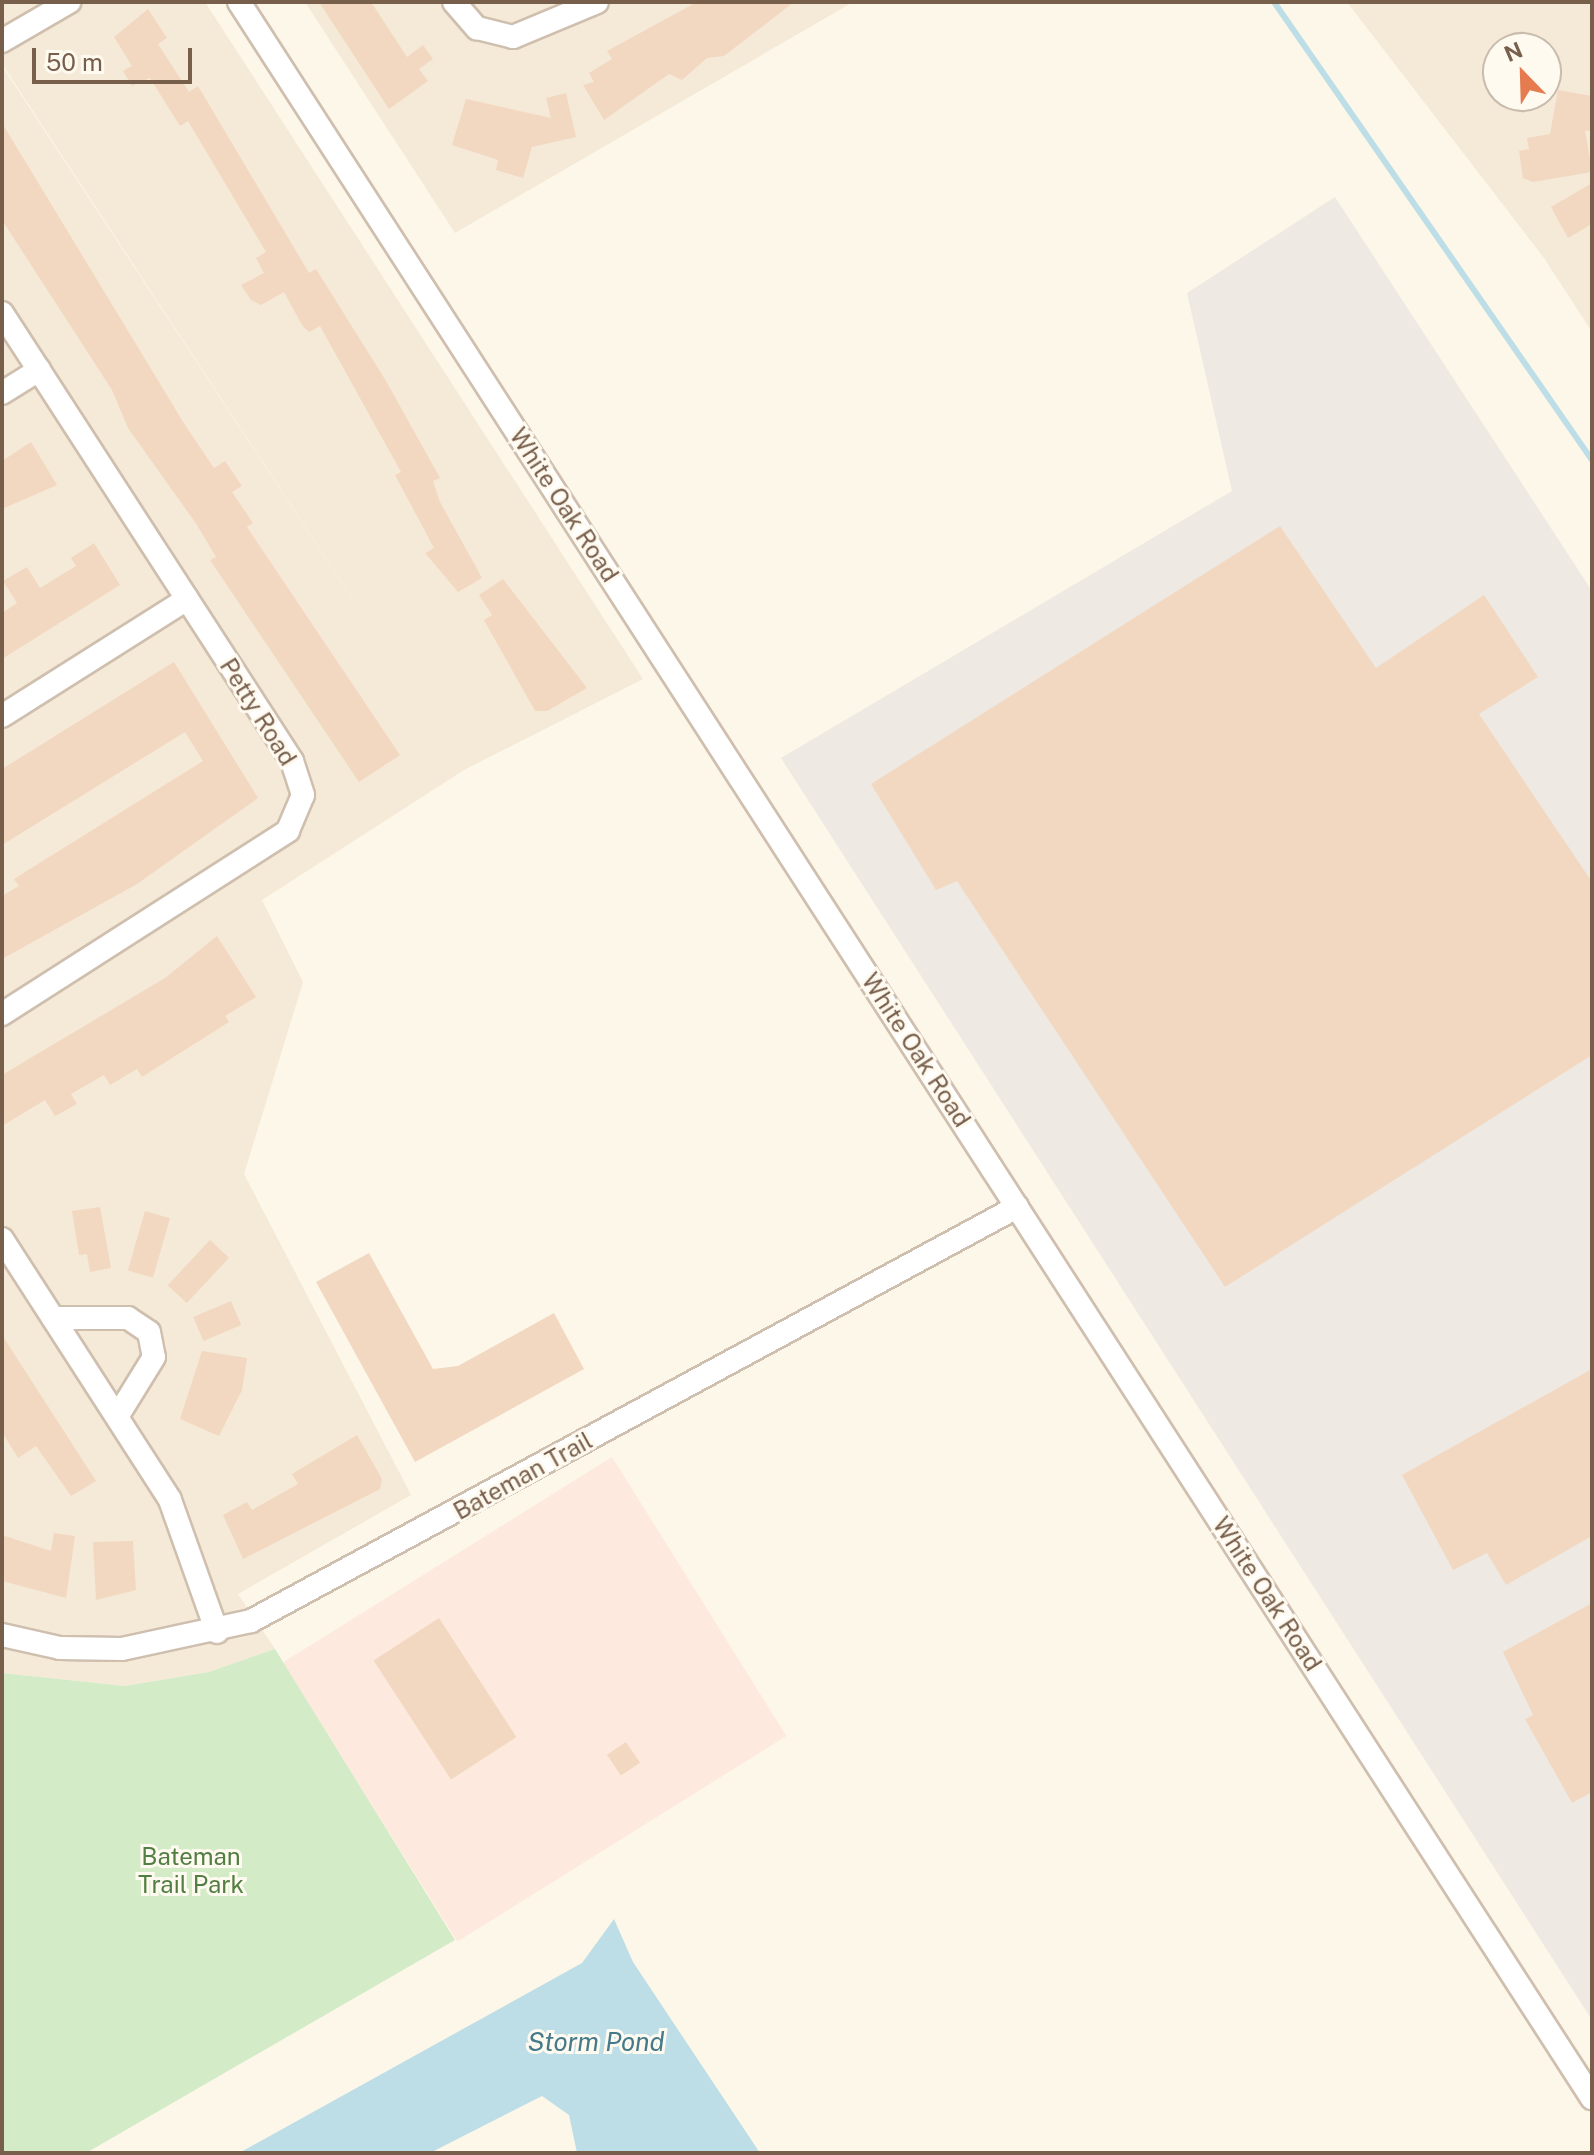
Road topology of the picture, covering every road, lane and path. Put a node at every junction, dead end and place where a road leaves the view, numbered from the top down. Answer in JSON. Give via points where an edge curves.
{"nodes":[{"id":1,"x":69,"y":2,"type":"edge"},
{"id":2,"x":239,"y":2,"type":"edge"},
{"id":3,"x":454,"y":2,"type":"edge"},
{"id":4,"x":597,"y":2,"type":"edge"},
{"id":5,"x":2,"y":41,"type":"edge"},
{"id":6,"x":2,"y":313,"type":"edge"},
{"id":7,"x":39,"y":370,"type":"junction"},
{"id":8,"x":2,"y":393,"type":"edge"},
{"id":9,"x":187,"y":599,"type":"junction"},
{"id":10,"x":2,"y":716,"type":"edge"},
{"id":11,"x":2,"y":1014,"type":"edge"},
{"id":12,"x":1017,"y":1207,"type":"junction"},
{"id":13,"x":2,"y":1239,"type":"edge"},
{"id":14,"x":53,"y":1318,"type":"junction"},
{"id":15,"x":117,"y":1417,"type":"junction"},
{"id":16,"x":217,"y":1632,"type":"junction"},
{"id":17,"x":2,"y":1635,"type":"edge"},
{"id":18,"x":1592,"y":2098,"type":"edge"}],
"edges":[{"from":1,"to":5,"type":"street"},
{"from":2,"to":12,"type":"street","name":"White Oak Road"},
{"from":3,"to":4,"type":"street","via":[[477,28],[513,37]]},
{"from":6,"to":7,"type":"street","name":"Petty Road"},
{"from":7,"to":8,"type":"street"},
{"from":7,"to":9,"type":"street","name":"Petty Road"},
{"from":9,"to":10,"type":"street"},
{"from":9,"to":11,"type":"street","name":"Petty Road","via":[[292,761],[303,795],[288,831]]},
{"from":12,"to":16,"type":"street","name":"Bateman Trail","via":[[288,1604]]},
{"from":12,"to":18,"type":"street","name":"White Oak Road"},
{"from":13,"to":14,"type":"street"},
{"from":14,"to":15,"type":"street"},
{"from":14,"to":15,"type":"street","via":[[128,1318],[149,1332],[154,1357]]},
{"from":15,"to":16,"type":"street","via":[[170,1500]]},
{"from":16,"to":17,"type":"street","name":"Bateman Trail","via":[[122,1649],[60,1648]]}]}
